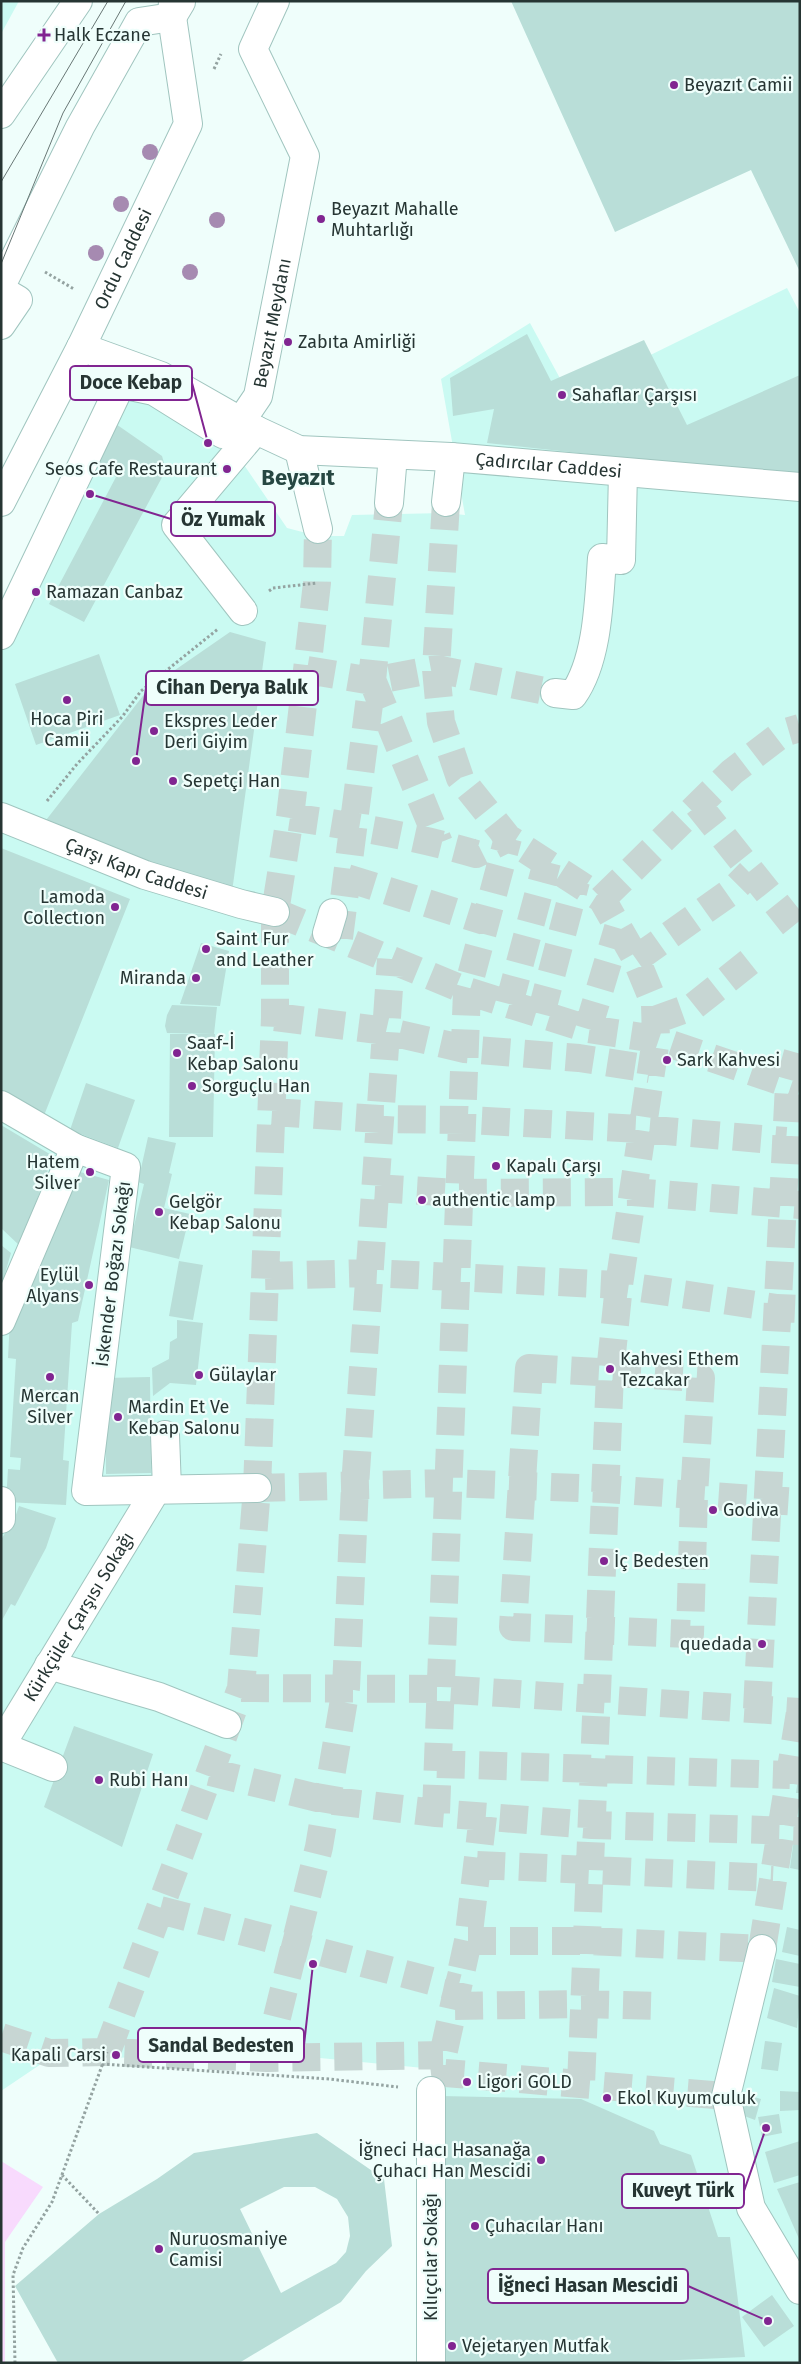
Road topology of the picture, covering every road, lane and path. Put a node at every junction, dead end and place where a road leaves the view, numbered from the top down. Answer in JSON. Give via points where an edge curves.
{"nodes":[{"id":1,"x":78,"y":1,"type":"edge"},
{"id":2,"x":275,"y":1,"type":"edge"},
{"id":3,"x":175,"y":6,"type":"edge"},
{"id":4,"x":222,"y":52,"type":"dead end"},
{"id":5,"x":213,"y":70,"type":"dead end"},
{"id":6,"x":1,"y":114,"type":"edge"},
{"id":7,"x":1,"y":286,"type":"edge"},
{"id":8,"x":1,"y":290,"type":"edge"},
{"id":9,"x":1,"y":325,"type":"edge"},
{"id":10,"x":81,"y":347,"type":"junction"},
{"id":11,"x":248,"y":425,"type":"junction"},
{"id":12,"x":299,"y":450,"type":"junction"},
{"id":13,"x":393,"y":455,"type":"junction"},
{"id":14,"x":451,"y":457,"type":"junction"},
{"id":15,"x":623,"y":472,"type":"junction"},
{"id":16,"x":800,"y":487,"type":"edge"},
{"id":17,"x":1,"y":502,"type":"edge"},
{"id":18,"x":446,"y":502,"type":"tunnel mouth"},
{"id":19,"x":389,"y":503,"type":"tunnel mouth"},
{"id":20,"x":318,"y":529,"type":"tunnel mouth"},
{"id":21,"x":317,"y":583,"type":"dead end"},
{"id":22,"x":242,"y":611,"type":"junction"},
{"id":23,"x":1,"y":635,"type":"edge"},
{"id":24,"x":555,"y":694,"type":"tunnel mouth"},
{"id":25,"x":1,"y":817,"type":"edge"},
{"id":26,"x":26,"y":827,"type":"junction"},
{"id":27,"x":275,"y":912,"type":"tunnel mouth"},
{"id":28,"x":1,"y":1105,"type":"edge"},
{"id":29,"x":75,"y":1148,"type":"junction"},
{"id":30,"x":1,"y":1321,"type":"edge"},
{"id":31,"x":165,"y":1435,"type":"dead end"},
{"id":32,"x":257,"y":1488,"type":"tunnel mouth"},
{"id":33,"x":161,"y":1489,"type":"junction"},
{"id":34,"x":1,"y":1501,"type":"edge"},
{"id":35,"x":1,"y":1519,"type":"edge"},
{"id":36,"x":49,"y":1665,"type":"junction"},
{"id":37,"x":227,"y":1724,"type":"dead end"},
{"id":38,"x":1,"y":1745,"type":"edge"},
{"id":39,"x":53,"y":1767,"type":"dead end"},
{"id":40,"x":762,"y":1949,"type":"dead end"},
{"id":41,"x":107,"y":2052,"type":"tunnel mouth"},
{"id":42,"x":102,"y":2064,"type":"junction"},
{"id":43,"x":430,"y":2091,"type":"joint"},
{"id":44,"x":62,"y":2175,"type":"junction"},
{"id":45,"x":99,"y":2214,"type":"dead end"},
{"id":46,"x":800,"y":2290,"type":"edge"},
{"id":47,"x":15,"y":2363,"type":"edge"},
{"id":48,"x":431,"y":2363,"type":"edge"}],
"edges":[{"from":1,"to":6,"type":"street"},
{"from":2,"to":11,"type":"street","name":"Beyazıt Meydanı","via":[[253,49],[305,156],[258,396]]},
{"from":3,"to":7,"type":"street","via":[[139,22],[80,127]]},
{"from":3,"to":10,"type":"street","name":"Ordu Caddesi","via":[[188,124]]},
{"from":4,"to":5,"type":"path"},
{"from":8,"to":9,"type":"street","via":[[18,300]]},
{"from":10,"to":11,"type":"street","via":[[160,376]]},
{"from":10,"to":17,"type":"street","name":"Ordu Caddesi"},
{"from":11,"to":12,"type":"street"},
{"from":11,"to":22,"type":"street","via":[[176,525]]},
{"from":11,"to":23,"type":"street","name":"Beyazıt Meydanı","via":[[223,434],[154,391],[121,384]]},
{"from":12,"to":13,"type":"street","name":"Çadırcılar Caddesi"},
{"from":12,"to":20,"type":"street"},
{"from":13,"to":14,"type":"street","name":"Çadırcılar Caddesi"},
{"from":13,"to":19,"type":"street"},
{"from":14,"to":15,"type":"street","name":"Çadırcılar Caddesi"},
{"from":14,"to":18,"type":"street"},
{"from":15,"to":16,"type":"street","name":"Çadırcılar Caddesi"},
{"from":15,"to":24,"type":"street","via":[[621,560],[602,558],[599,619],[582,683],[573,695]]},
{"from":21,"to":22,"type":"path","via":[[274,588]]},
{"from":22,"to":26,"type":"path","via":[[141,691]]},
{"from":25,"to":26,"type":"street","name":"Çarşı Kapı Caddesi"},
{"from":26,"to":27,"type":"street","name":"Çarşı Kapı Caddesi","via":[[145,875]]},
{"from":28,"to":29,"type":"street","name":"İskender Boğazı Sokağı"},
{"from":29,"to":30,"type":"street"},
{"from":29,"to":33,"type":"street","name":"İskender Boğazı Sokağı","via":[[126,1167],[86,1491]]},
{"from":31,"to":33,"type":"street"},
{"from":32,"to":33,"type":"street"},
{"from":33,"to":36,"type":"street","name":"Kürkçüler Çarşısı Sokağı"},
{"from":34,"to":35,"type":"street"},
{"from":36,"to":37,"type":"street","via":[[159,1696]]},
{"from":36,"to":38,"type":"street","name":"Kürkçüler Çarşısı Sokağı"},
{"from":38,"to":39,"type":"street"},
{"from":40,"to":46,"type":"street","via":[[726,2096],[751,2208]]},
{"from":41,"to":42,"type":"path"},
{"from":42,"to":43,"type":"path","via":[[329,2079]]},
{"from":42,"to":44,"type":"path"},
{"from":43,"to":48,"type":"street","name":"Kılıçcılar Sokağı"},
{"from":44,"to":45,"type":"path"},
{"from":44,"to":47,"type":"path","via":[[52,2202],[23,2248],[13,2275]]}]}
